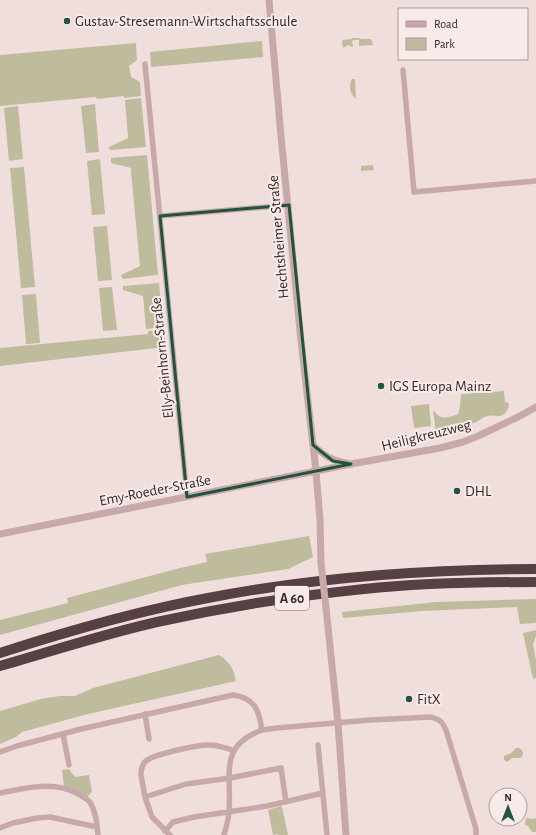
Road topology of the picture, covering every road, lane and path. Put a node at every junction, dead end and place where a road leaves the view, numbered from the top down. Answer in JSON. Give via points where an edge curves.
{"nodes":[{"id":1,"x":269,"y":0,"type":"edge"},
{"id":2,"x":145,"y":64,"type":"dead end"},
{"id":3,"x":403,"y":70,"type":"dead end"},
{"id":4,"x":536,"y":181,"type":"edge"},
{"id":5,"x":289,"y":205,"type":"junction"},
{"id":6,"x":160,"y":216,"type":"junction"},
{"id":7,"x":536,"y":407,"type":"edge"},
{"id":8,"x":313,"y":444,"type":"junction"},
{"id":9,"x":351,"y":464,"type":"junction"},
{"id":10,"x":316,"y":471,"type":"junction"},
{"id":11,"x":187,"y":497,"type":"junction"},
{"id":12,"x":0,"y":534,"type":"edge"},
{"id":13,"x":536,"y":569,"type":"edge"},
{"id":14,"x":536,"y":582,"type":"edge"},
{"id":15,"x":0,"y":653,"type":"edge"},
{"id":16,"x":0,"y":666,"type":"edge"},
{"id":17,"x":145,"y":714,"type":"junction"},
{"id":18,"x":338,"y":723,"type":"junction"},
{"id":19,"x":262,"y":730,"type":"junction"},
{"id":20,"x":63,"y":734,"type":"junction"},
{"id":21,"x":149,"y":739,"type":"dead end"},
{"id":22,"x":318,"y":745,"type":"dead end"},
{"id":23,"x":233,"y":750,"type":"junction"},
{"id":24,"x":0,"y":752,"type":"edge"},
{"id":25,"x":69,"y":766,"type":"dead end"},
{"id":26,"x":230,"y":778,"type":"junction"},
{"id":27,"x":0,"y":793,"type":"edge"},
{"id":28,"x":323,"y":793,"type":"junction"},
{"id":29,"x":145,"y":797,"type":"junction"},
{"id":30,"x":286,"y":802,"type":"junction"},
{"id":31,"x":229,"y":812,"type":"junction"},
{"id":32,"x":97,"y":827,"type":"junction"},
{"id":33,"x":0,"y":828,"type":"edge"},
{"id":34,"x":168,"y":833,"type":"edge"},
{"id":35,"x":98,"y":835,"type":"edge"},
{"id":36,"x":224,"y":835,"type":"edge"},
{"id":37,"x":327,"y":835,"type":"edge"},
{"id":38,"x":346,"y":835,"type":"edge"},
{"id":39,"x":476,"y":835,"type":"edge"}],
"edges":[{"from":1,"to":5,"type":"street","name":"Hechtsheimer Straße"},
{"from":2,"to":6,"type":"street","name":"Elly-Beinhorn-Straße"},
{"from":3,"to":4,"type":"street","via":[[414,192]]},
{"from":5,"to":6,"type":"street"},
{"from":5,"to":8,"type":"street","name":"Hechtsheimer Straße"},
{"from":6,"to":11,"type":"street","name":"Elly-Beinhorn-Straße"},
{"from":7,"to":9,"type":"street","name":"Heiligkreuzweg","via":[[518,418],[463,442]]},
{"from":8,"to":9,"type":"street","via":[[334,461]]},
{"from":8,"to":10,"type":"street","name":"Hechtsheimer Straße"},
{"from":9,"to":10,"type":"street","name":"Heiligkreuzweg"},
{"from":10,"to":11,"type":"street","name":"Emy-Roeder-Straße"},
{"from":10,"to":18,"type":"street","name":"Hechtsheimer Straße","bridge":true,"via":[[321,563]]},
{"from":11,"to":12,"type":"street","name":"Emy-Roeder-Straße"},
{"from":13,"to":15,"type":"highway","number":"A 60","via":[[400,573],[251,590],[153,610],[74,630]]},
{"from":14,"to":16,"type":"highway","number":"A 60","via":[[447,583],[363,589],[254,604],[120,631]]},
{"from":17,"to":19,"type":"street","via":[[233,695],[245,697],[253,703],[258,710]]},
{"from":17,"to":20,"type":"street"},
{"from":17,"to":21,"type":"street"},
{"from":18,"to":19,"type":"street"},
{"from":18,"to":38,"type":"street","name":"Hechtsheimer Straße"},
{"from":18,"to":39,"type":"street","via":[[431,717],[443,723]]},
{"from":19,"to":23,"type":"street","via":[[242,740]]},
{"from":20,"to":24,"type":"street"},
{"from":20,"to":25,"type":"street"},
{"from":22,"to":28,"type":"street"},
{"from":23,"to":26,"type":"street","via":[[229,766]]},
{"from":23,"to":29,"type":"street","via":[[207,745],[149,758],[140,774]]},
{"from":26,"to":29,"type":"street","via":[[186,784]]},
{"from":26,"to":30,"type":"street","via":[[281,768]]},
{"from":26,"to":31,"type":"street"},
{"from":27,"to":32,"type":"street","via":[[35,786],[76,793],[89,800],[96,815]]},
{"from":28,"to":30,"type":"street"},
{"from":28,"to":37,"type":"street"},
{"from":29,"to":34,"type":"street","via":[[152,817]]},
{"from":30,"to":31,"type":"street"},
{"from":31,"to":34,"type":"street","via":[[173,822]]},
{"from":31,"to":36,"type":"street"},
{"from":32,"to":33,"type":"street","via":[[50,817],[13,822]]},
{"from":32,"to":35,"type":"street"}]}
